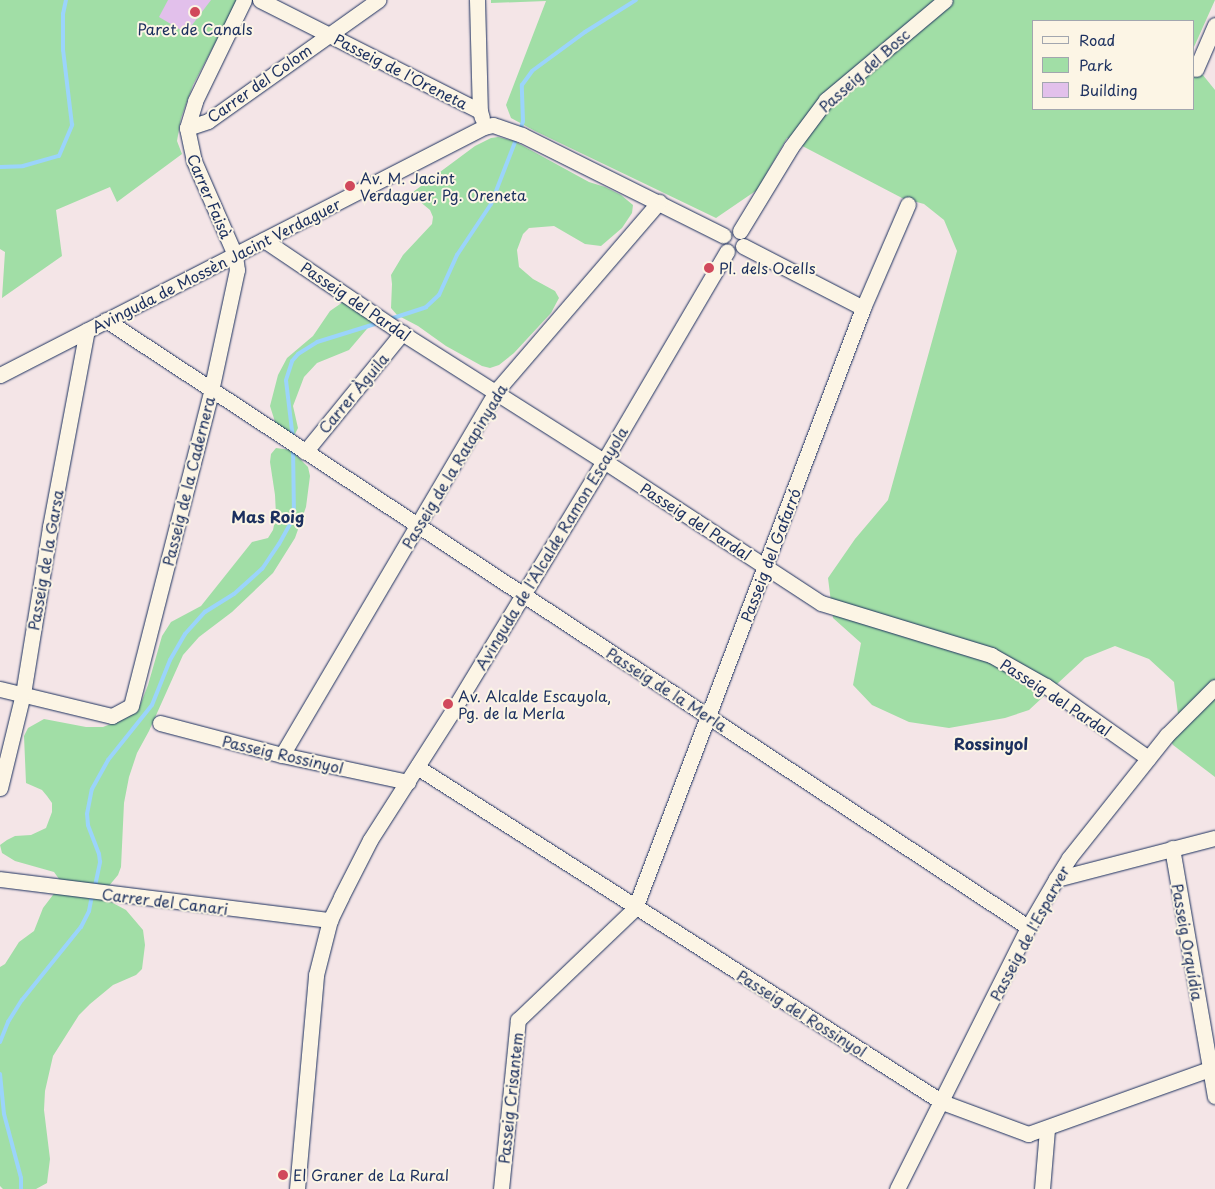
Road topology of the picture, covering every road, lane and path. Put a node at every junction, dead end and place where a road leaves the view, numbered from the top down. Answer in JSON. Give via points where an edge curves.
{"nodes":[{"id":1,"x":244,"y":0,"type":"edge"},
{"id":2,"x":260,"y":0,"type":"edge"},
{"id":3,"x":378,"y":0,"type":"edge"},
{"id":4,"x":477,"y":0,"type":"edge"},
{"id":5,"x":945,"y":0,"type":"edge"},
{"id":6,"x":1215,"y":25,"type":"edge"},
{"id":7,"x":329,"y":35,"type":"junction"},
{"id":8,"x":1196,"y":68,"type":"dead end"},
{"id":9,"x":480,"y":111,"type":"junction"},
{"id":10,"x":484,"y":127,"type":"junction"},
{"id":11,"x":187,"y":128,"type":"junction"},
{"id":12,"x":659,"y":202,"type":"junction"},
{"id":13,"x":908,"y":204,"type":"dead end"},
{"id":14,"x":740,"y":231,"type":"junction"},
{"id":15,"x":723,"y":235,"type":"junction"},
{"id":16,"x":264,"y":240,"type":"junction"},
{"id":17,"x":743,"y":246,"type":"junction"},
{"id":18,"x":727,"y":251,"type":"junction"},
{"id":19,"x":235,"y":255,"type":"junction"},
{"id":20,"x":863,"y":308,"type":"junction"},
{"id":21,"x":106,"y":320,"type":"junction"},
{"id":22,"x":88,"y":330,"type":"junction"},
{"id":23,"x":402,"y":333,"type":"junction"},
{"id":24,"x":0,"y":375,"type":"edge"},
{"id":25,"x":211,"y":391,"type":"junction"},
{"id":26,"x":496,"y":392,"type":"junction"},
{"id":27,"x":304,"y":452,"type":"junction"},
{"id":28,"x":604,"y":461,"type":"junction"},
{"id":29,"x":417,"y":526,"type":"junction"},
{"id":30,"x":766,"y":567,"type":"junction"},
{"id":31,"x":522,"y":595,"type":"junction"},
{"id":32,"x":1215,"y":686,"type":"edge"},
{"id":33,"x":0,"y":689,"type":"edge"},
{"id":34,"x":23,"y":694,"type":"junction"},
{"id":35,"x":709,"y":716,"type":"junction"},
{"id":36,"x":160,"y":723,"type":"dead end"},
{"id":37,"x":282,"y":755,"type":"junction"},
{"id":38,"x":1148,"y":758,"type":"junction"},
{"id":39,"x":417,"y":767,"type":"junction"},
{"id":40,"x":408,"y":782,"type":"junction"},
{"id":41,"x":0,"y":788,"type":"edge"},
{"id":42,"x":1215,"y":838,"type":"edge"},
{"id":43,"x":1172,"y":848,"type":"junction"},
{"id":44,"x":0,"y":879,"type":"edge"},
{"id":45,"x":1056,"y":879,"type":"junction"},
{"id":46,"x":635,"y":908,"type":"junction"},
{"id":47,"x":330,"y":920,"type":"junction"},
{"id":48,"x":1028,"y":927,"type":"junction"},
{"id":49,"x":1212,"y":1068,"type":"edge"},
{"id":50,"x":1215,"y":1096,"type":"edge"},
{"id":51,"x":942,"y":1102,"type":"junction"},
{"id":52,"x":1047,"y":1129,"type":"junction"},
{"id":53,"x":297,"y":1189,"type":"edge"},
{"id":54,"x":501,"y":1189,"type":"edge"},
{"id":55,"x":897,"y":1189,"type":"edge"},
{"id":56,"x":1042,"y":1189,"type":"edge"}],
"edges":[{"from":1,"to":11,"type":"street","name":"Carrer Faisà","via":[[192,107]]},
{"from":2,"to":7,"type":"street","name":"Passeig de l'Oreneta"},
{"from":3,"to":7,"type":"street","name":"Carrer del Colom"},
{"from":4,"to":9,"type":"street"},
{"from":5,"to":14,"type":"street","name":"Passeig del Bosc","via":[[826,100],[791,147]]},
{"from":6,"to":8,"type":"street"},
{"from":7,"to":9,"type":"street","name":"Passeig de l'Oreneta"},
{"from":7,"to":11,"type":"street","name":"Carrer del Colom","via":[[208,121]]},
{"from":9,"to":10,"type":"street","name":"Passeig de l'Oreneta"},
{"from":10,"to":12,"type":"street","via":[[494,125],[517,133]]},
{"from":10,"to":16,"type":"street","name":"Avinguda de Mossèn Jacint Verdaguer"},
{"from":11,"to":19,"type":"street","name":"Carrer Faisà","via":[[194,161]]},
{"from":12,"to":15,"type":"street"},
{"from":12,"to":26,"type":"street","name":"Passeig de la Ratapinyada"},
{"from":13,"to":20,"type":"street","name":"Passeig del Gafarró"},
{"from":14,"to":15,"type":"street","via":[[730,229]]},
{"from":14,"to":17,"type":"street","via":[[745,240]]},
{"from":15,"to":18,"type":"street","via":[[722,244]]},
{"from":16,"to":19,"type":"street","name":"Avinguda de Mossèn Jacint Verdaguer"},
{"from":16,"to":23,"type":"street","name":"Passeig del Pardal"},
{"from":17,"to":18,"type":"street","via":[[736,252]]},
{"from":17,"to":20,"type":"street"},
{"from":18,"to":28,"type":"street","name":"Avinguda de l'Alcalde Ramon Escayola"},
{"from":19,"to":21,"type":"street","name":"Avinguda de Mossèn Jacint Verdaguer"},
{"from":19,"to":25,"type":"street","name":"Passeig de la Cadernera","via":[[237,270]]},
{"from":20,"to":30,"type":"street","name":"Passeig del Gafarró"},
{"from":21,"to":22,"type":"street","name":"Avinguda de Mossèn Jacint Verdaguer"},
{"from":21,"to":25,"type":"street","name":"Passeig de la Merla"},
{"from":22,"to":24,"type":"street","name":"Avinguda de Mossèn Jacint Verdaguer"},
{"from":22,"to":34,"type":"street","name":"Passeig de la Garsa","via":[[50,527]]},
{"from":23,"to":26,"type":"street","name":"Passeig del Pardal"},
{"from":23,"to":27,"type":"street","name":"Carrer Àguila"},
{"from":25,"to":27,"type":"street","name":"Passeig de la Merla"},
{"from":25,"to":34,"type":"street","name":"Passeig de la Cadernera","via":[[132,706],[112,716]]},
{"from":26,"to":28,"type":"street","name":"Passeig del Pardal"},
{"from":26,"to":29,"type":"street","name":"Passeig de la Ratapinyada"},
{"from":27,"to":29,"type":"street","name":"Passeig de la Merla"},
{"from":28,"to":30,"type":"street","name":"Passeig del Pardal"},
{"from":28,"to":31,"type":"street","name":"Avinguda de l'Alcalde Ramon Escayola"},
{"from":29,"to":31,"type":"street","name":"Passeig de la Merla"},
{"from":29,"to":37,"type":"street","name":"Passeig de la Ratapinyada"},
{"from":30,"to":35,"type":"street","name":"Passeig del Gafarró"},
{"from":30,"to":38,"type":"street","name":"Passeig del Pardal","via":[[821,603],[991,655],[1046,686]]},
{"from":31,"to":35,"type":"street","name":"Passeig de la Merla"},
{"from":31,"to":39,"type":"street","name":"Avinguda de l'Alcalde Ramon Escayola"},
{"from":32,"to":38,"type":"street","name":"Passeig de l'Esparver"},
{"from":33,"to":34,"type":"street"},
{"from":34,"to":41,"type":"street","name":"Passeig de la Garsa"},
{"from":35,"to":46,"type":"street","name":"Passeig del Gafarró"},
{"from":35,"to":48,"type":"street","name":"Passeig de la Merla"},
{"from":36,"to":37,"type":"street","name":"Passeig Rossinyol"},
{"from":37,"to":40,"type":"street","name":"Passeig Rossinyol"},
{"from":38,"to":45,"type":"street","name":"Passeig de l'Esparver"},
{"from":39,"to":40,"type":"street","name":"Avinguda de l'Alcalde Ramon Escayola"},
{"from":39,"to":46,"type":"street","name":"Passeig del Rossinyol"},
{"from":40,"to":47,"type":"street","name":"Avinguda de l'Alcalde Ramon Escayola","via":[[370,840]]},
{"from":42,"to":43,"type":"street"},
{"from":43,"to":45,"type":"street"},
{"from":43,"to":49,"type":"street","name":"Passeig Orquídia"},
{"from":44,"to":47,"type":"street","name":"Carrer del Canari"},
{"from":45,"to":48,"type":"street","name":"Passeig de l'Esparver"},
{"from":46,"to":51,"type":"street","name":"Passeig del Rossinyol"},
{"from":46,"to":54,"type":"street","name":"Passeig Crisantem","via":[[518,1020]]},
{"from":47,"to":53,"type":"street","name":"Avinguda de l'Alcalde Ramon Escayola","via":[[316,975]]},
{"from":48,"to":51,"type":"street","name":"Passeig de l'Esparver"},
{"from":49,"to":50,"type":"street","name":"Passeig Orquídia"},
{"from":49,"to":52,"type":"street","name":"Passeig del Rossinyol"},
{"from":51,"to":52,"type":"street","name":"Passeig del Rossinyol","via":[[1028,1134]]},
{"from":51,"to":55,"type":"street","name":"Passeig de l'Esparver"},
{"from":52,"to":56,"type":"street"}]}
